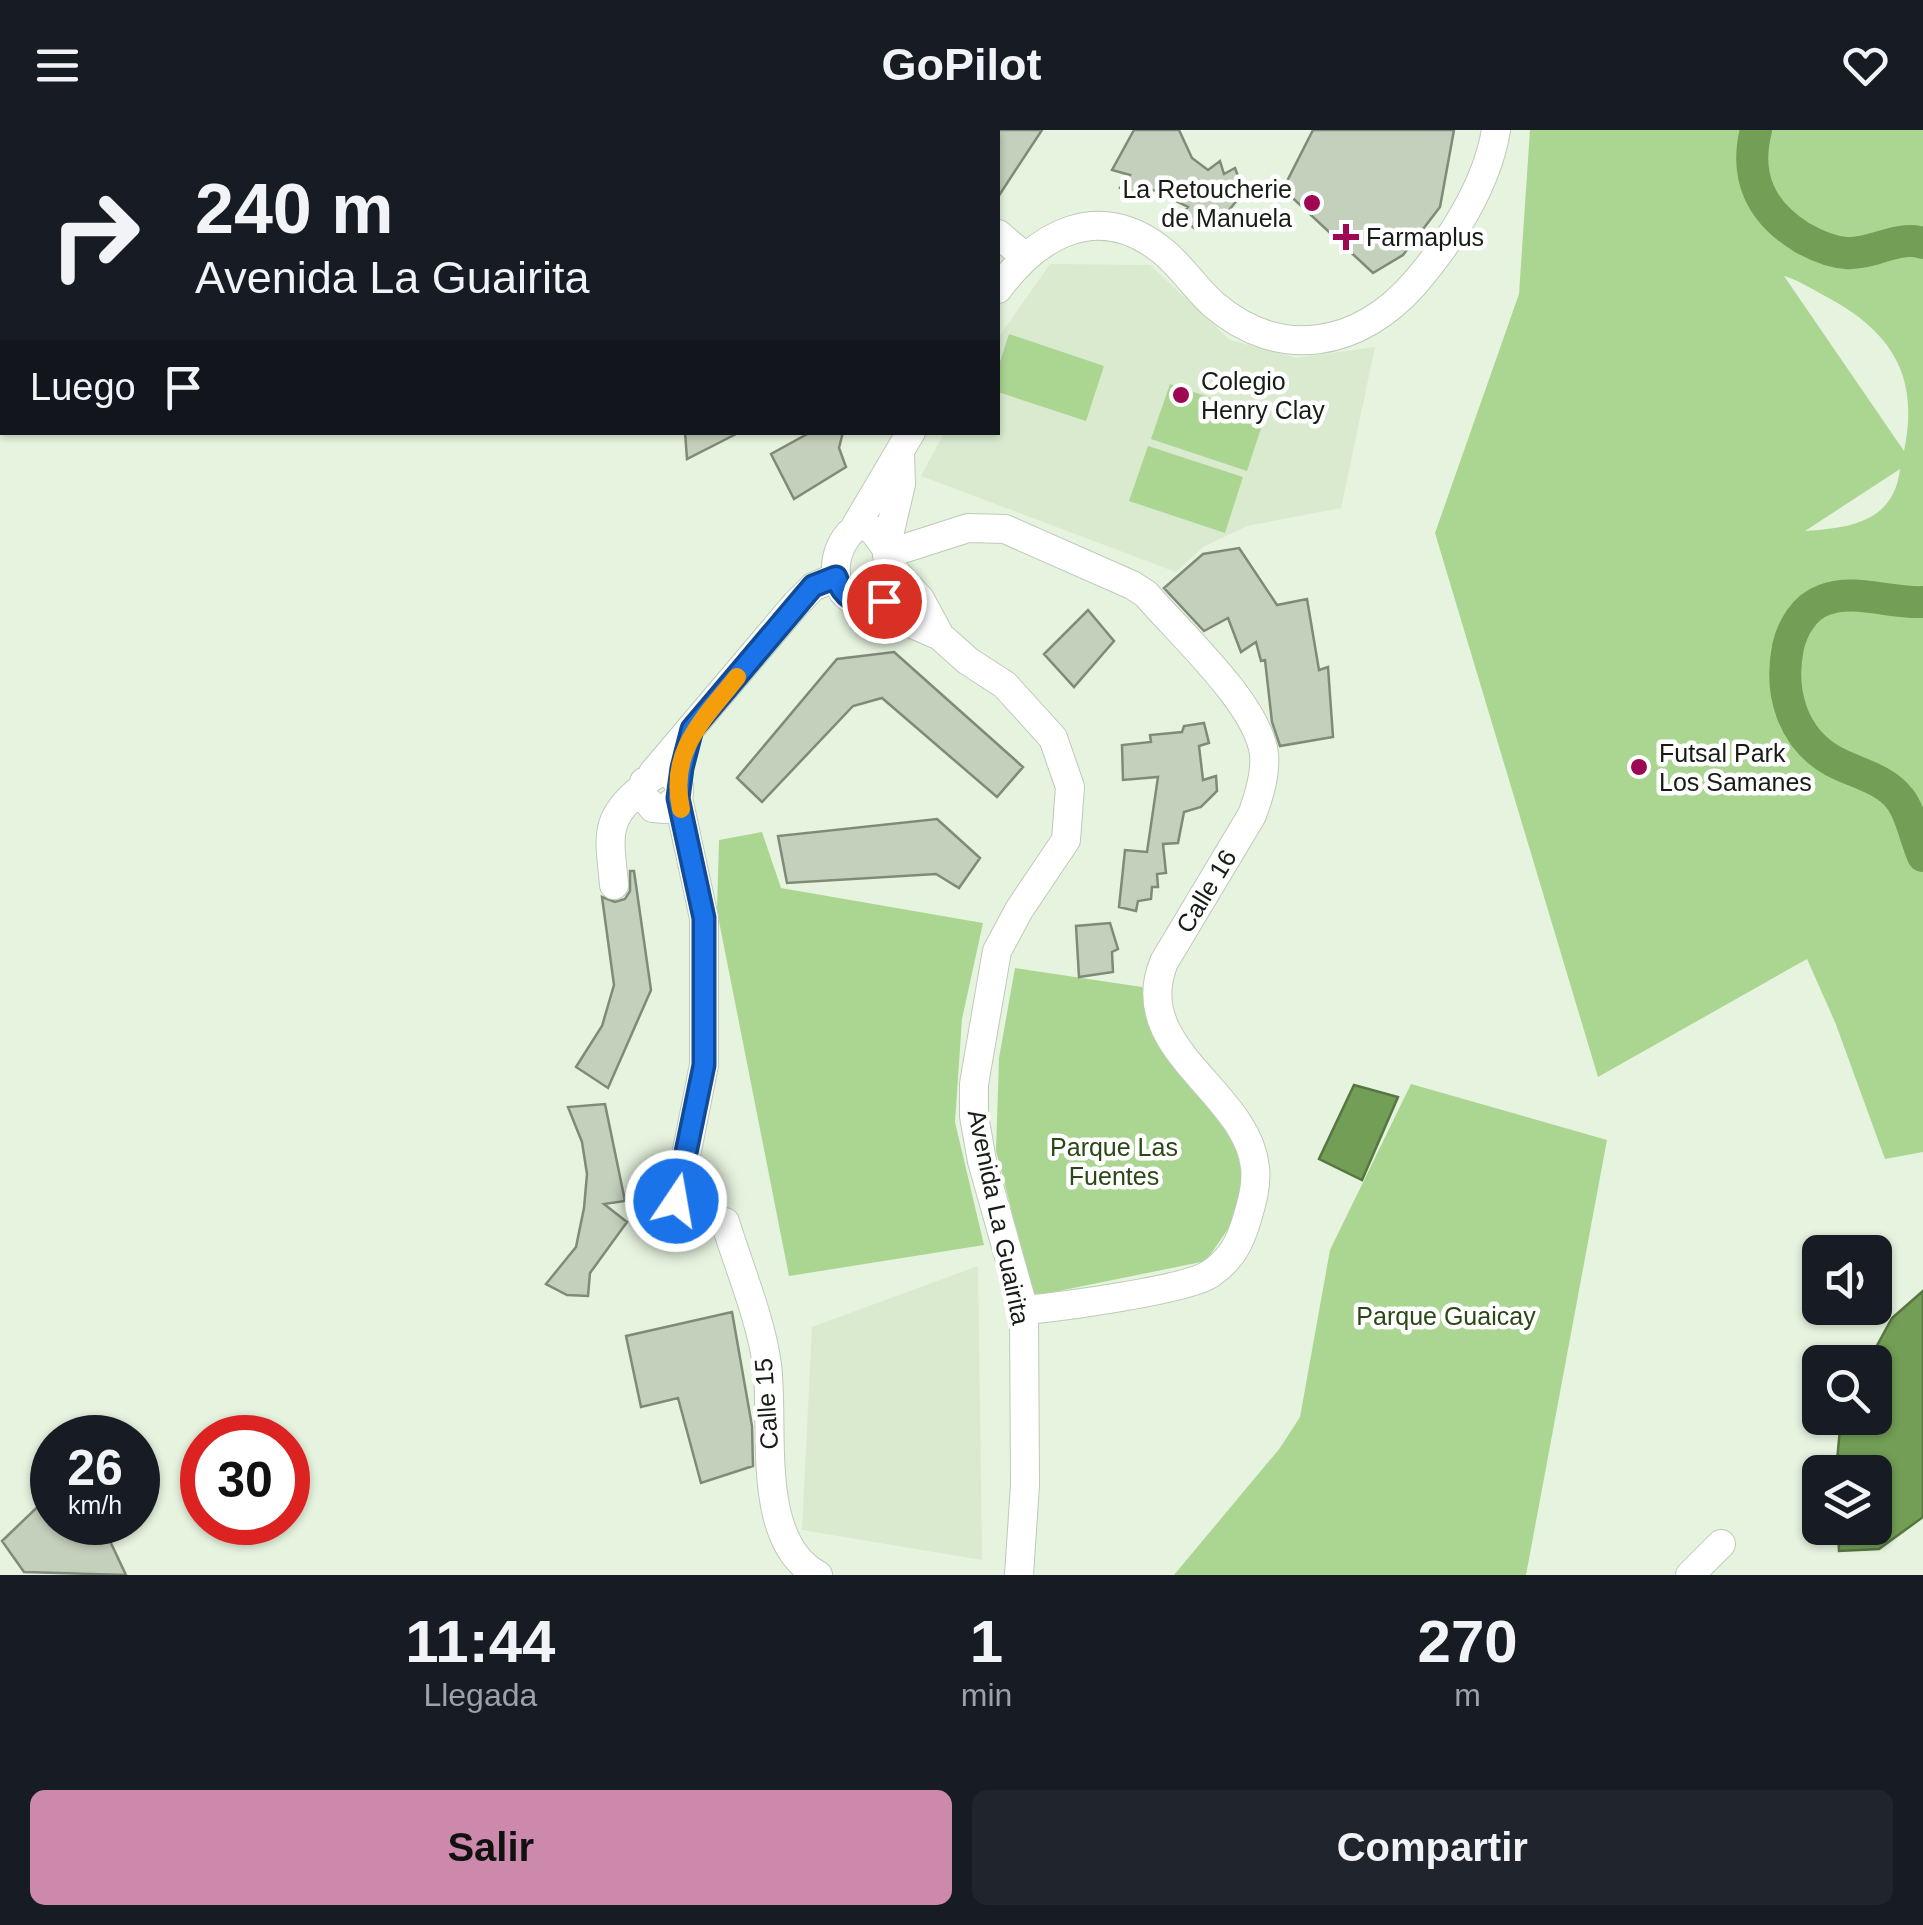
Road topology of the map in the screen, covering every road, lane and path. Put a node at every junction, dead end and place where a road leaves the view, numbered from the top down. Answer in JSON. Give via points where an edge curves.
{"nodes":[{"id":1,"x":1496,"y":130,"type":"edge"},
{"id":2,"x":1000,"y":236,"type":"edge"},
{"id":3,"x":1024,"y":256,"type":"junction"},
{"id":4,"x":1000,"y":286,"type":"edge"},
{"id":5,"x":906,"y":443,"type":"edge"},
{"id":6,"x":855,"y":527,"type":"junction"},
{"id":7,"x":887,"y":555,"type":"junction"},
{"id":8,"x":836,"y":577,"type":"junction"},
{"id":9,"x":876,"y":608,"type":"junction"},
{"id":10,"x":940,"y":636,"type":"junction"},
{"id":11,"x":661,"y":791,"type":"junction"},
{"id":12,"x":614,"y":885,"type":"dead end"},
{"id":13,"x":676,"y":1201,"type":"dead end"},
{"id":14,"x":726,"y":1222,"type":"dead end"},
{"id":15,"x":1024,"y":1310,"type":"junction"},
{"id":16,"x":1721,"y":1544,"type":"dead end"},
{"id":17,"x":818,"y":1575,"type":"edge"},
{"id":18,"x":1019,"y":1575,"type":"edge"},
{"id":19,"x":1690,"y":1575,"type":"edge"}],
"edges":[{"from":1,"to":3,"type":"street","via":[[1477,187],[1424,272],[1381,317],[1346,335],[1294,339],[1249,326],[1214,305],[1160,249],[1128,231],[1069,230]]},
{"from":2,"to":3,"type":"street"},
{"from":3,"to":4,"type":"street"},
{"from":5,"to":6,"type":"street"},
{"from":5,"to":7,"type":"street"},
{"from":6,"to":7,"type":"street","name":"Avenida La Guairita","via":[[873,530]]},
{"from":6,"to":8,"type":"street","via":[[841,548]]},
{"from":7,"to":9,"type":"street","via":[[888,593]]},
{"from":7,"to":10,"type":"street","name":"Avenida La Guairita"},
{"from":7,"to":15,"type":"street","name":"Calle 16","via":[[968,528],[1005,529],[1132,585],[1251,716],[1265,757],[1252,814],[1155,984],[1178,1051],[1233,1120],[1255,1164],[1242,1235],[1232,1257],[1207,1277]]},
{"from":8,"to":9,"type":"street","name":"Avenida La Guairita","via":[[847,596]]},
{"from":8,"to":11,"type":"street","via":[[813,586],[692,729]]},
{"from":9,"to":10,"type":"street","name":"Avenida La Guairita"},
{"from":10,"to":15,"type":"street","name":"Avenida La Guairita","via":[[1028,708],[1053,738],[1070,787],[1066,840],[996,951],[974,1084],[982,1160]]},
{"from":11,"to":12,"type":"street","via":[[614,816]]},
{"from":11,"to":13,"type":"street","via":[[704,918],[704,1065]]},
{"from":14,"to":17,"type":"street","name":"Calle 15","via":[[767,1362],[772,1492],[789,1547]]},
{"from":15,"to":18,"type":"street","name":"Avenida La Guairita"},
{"from":16,"to":19,"type":"street"}]}
